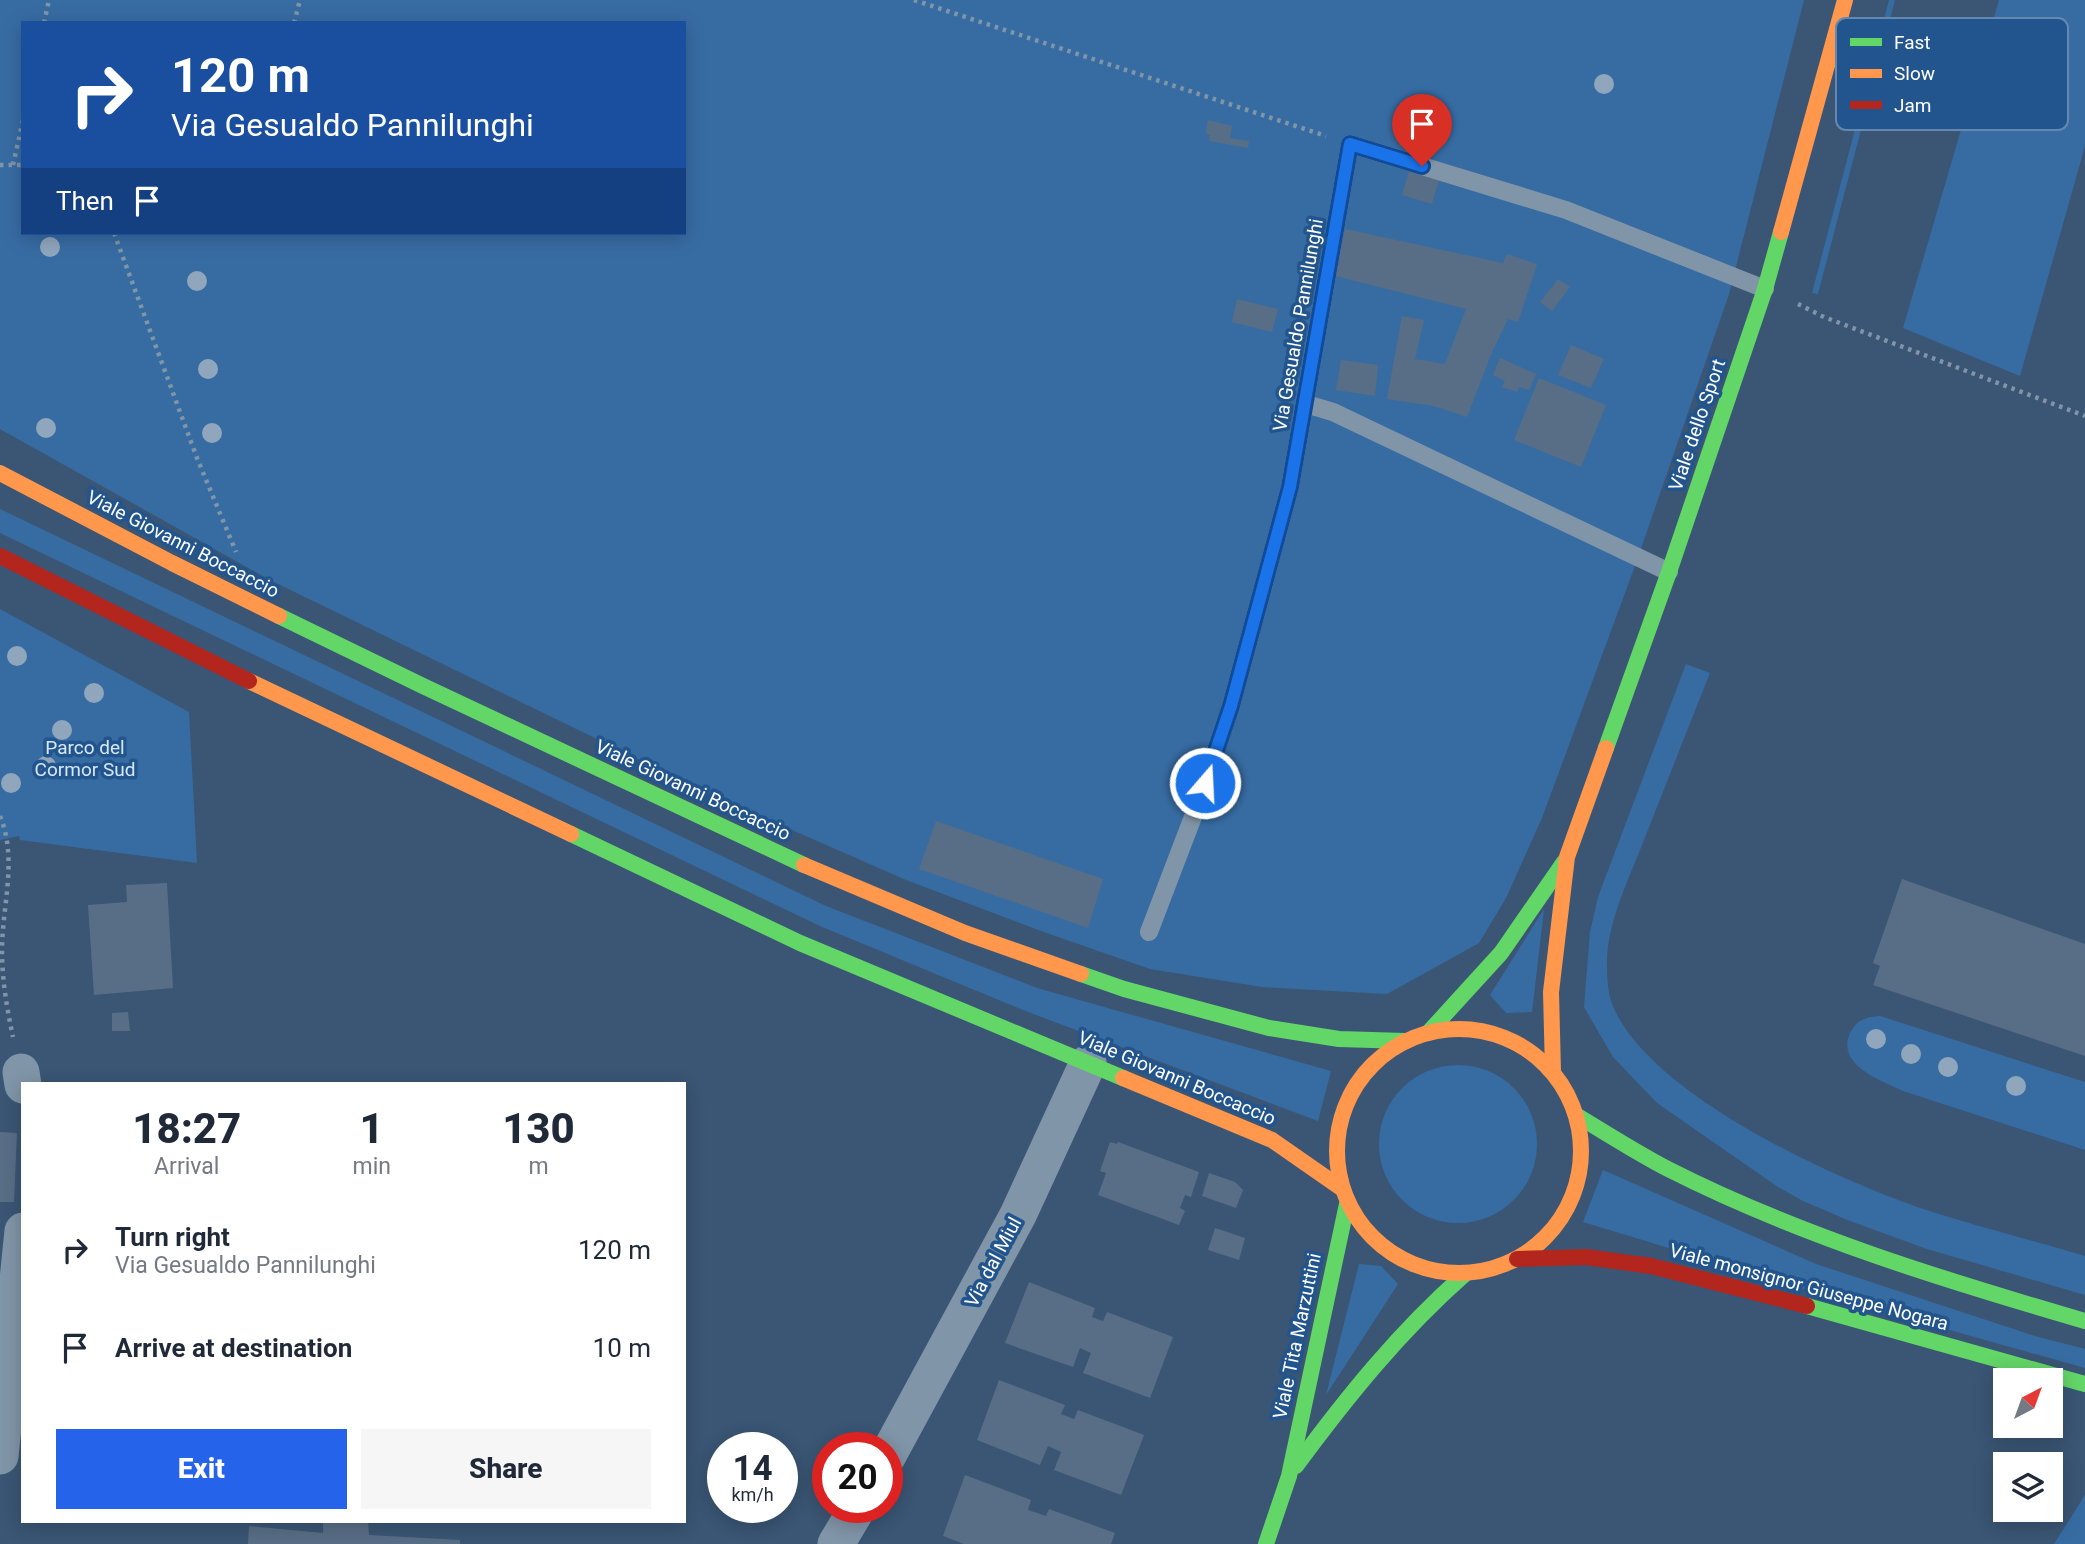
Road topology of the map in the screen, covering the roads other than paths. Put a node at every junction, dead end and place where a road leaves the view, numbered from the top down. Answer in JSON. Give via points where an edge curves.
{"nodes":[{"id":1,"x":1845,"y":0,"type":"edge"},
{"id":2,"x":1840,"y":18,"type":"edge"},
{"id":3,"x":1836,"y":33,"type":"edge"},
{"id":4,"x":1765,"y":289,"type":"junction"},
{"id":5,"x":1306,"y":404,"type":"junction"},
{"id":6,"x":0,"y":473,"type":"edge"},
{"id":7,"x":0,"y":556,"type":"edge"},
{"id":8,"x":1669,"y":572,"type":"junction"},
{"id":9,"x":1567,"y":858,"type":"junction"},
{"id":10,"x":1149,"y":932,"type":"dead end"},
{"id":11,"x":1428,"y":1032,"type":"junction"},
{"id":12,"x":1405,"y":1041,"type":"junction"},
{"id":13,"x":1088,"y":1063,"type":"junction"},
{"id":14,"x":1553,"y":1071,"type":"junction"},
{"id":15,"x":1576,"y":1115,"type":"junction"},
{"id":16,"x":1341,"y":1188,"type":"junction"},
{"id":17,"x":1347,"y":1204,"type":"junction"},
{"id":18,"x":21,"y":1251,"type":"edge"},
{"id":19,"x":1517,"y":1259,"type":"junction"},
{"id":20,"x":1465,"y":1274,"type":"junction"},
{"id":21,"x":2085,"y":1321,"type":"edge"},
{"id":22,"x":2085,"y":1384,"type":"edge"},
{"id":23,"x":901,"y":1432,"type":"edge"},
{"id":24,"x":0,"y":1457,"type":"edge"},
{"id":25,"x":1289,"y":1476,"type":"junction"},
{"id":26,"x":848,"y":1523,"type":"edge"},
{"id":27,"x":836,"y":1544,"type":"edge"},
{"id":28,"x":1266,"y":1544,"type":"edge"}],
"edges":[{"from":1,"to":2,"type":"main road","name":"Viale dello Sport"},
{"from":3,"to":4,"type":"main road","name":"Viale dello Sport"},
{"from":4,"to":5,"type":"lane","name":"Via Gesualdo Pannilunghi","via":[[1566,210],[1350,144]]},
{"from":4,"to":8,"type":"main road","name":"Viale dello Sport"},
{"from":5,"to":8,"type":"lane","via":[[1333,412]]},
{"from":5,"to":10,"type":"lane","name":"Via Gesualdo Pannilunghi","via":[[1290,487],[1231,706]]},
{"from":6,"to":12,"type":"main road","name":"Viale Giovanni Boccaccio","via":[[258,606],[835,880],[964,933],[1124,989],[1269,1028],[1339,1039]]},
{"from":7,"to":13,"type":"main road","name":"Viale Giovanni Boccaccio","via":[[178,647],[800,943]]},
{"from":8,"to":9,"type":"main road","name":"Viale dello Sport"},
{"from":9,"to":11,"type":"main road","name":"Viale dello Sport","via":[[1500,953]]},
{"from":9,"to":14,"type":"main road","name":"Viale dello Sport","via":[[1551,992]]},
{"from":11,"to":12,"type":"main road"},
{"from":11,"to":14,"type":"main road","via":[[1479,1030],[1533,1053]]},
{"from":12,"to":16,"type":"main road","via":[[1367,1070],[1345,1107],[1337,1157]]},
{"from":13,"to":16,"type":"main road","name":"Viale Giovanni Boccaccio","via":[[1272,1140]]},
{"from":13,"to":23,"type":"street","name":"Via dal Miul","via":[[1018,1215]]},
{"from":14,"to":15,"type":"main road"},
{"from":15,"to":19,"type":"main road","via":[[1582,1140],[1580,1174],[1572,1199],[1546,1238]]},
{"from":15,"to":21,"type":"main road","via":[[1681,1175],[1821,1237]]},
{"from":16,"to":17,"type":"main road"},
{"from":17,"to":20,"type":"main road","via":[[1387,1250],[1423,1269]]},
{"from":17,"to":25,"type":"main road","name":"Viale Tita Marzuttini"},
{"from":18,"to":24,"type":"street"},
{"from":19,"to":20,"type":"main road"},
{"from":19,"to":22,"type":"main road","name":"Viale monsignor Giuseppe Nogara","via":[[1586,1257],[1651,1266]]},
{"from":20,"to":25,"type":"main road","name":"Viale Tita Marzuttini","via":[[1385,1350]]},
{"from":25,"to":28,"type":"main road","name":"Viale Tita Marzuttini"},
{"from":26,"to":27,"type":"street"}]}
